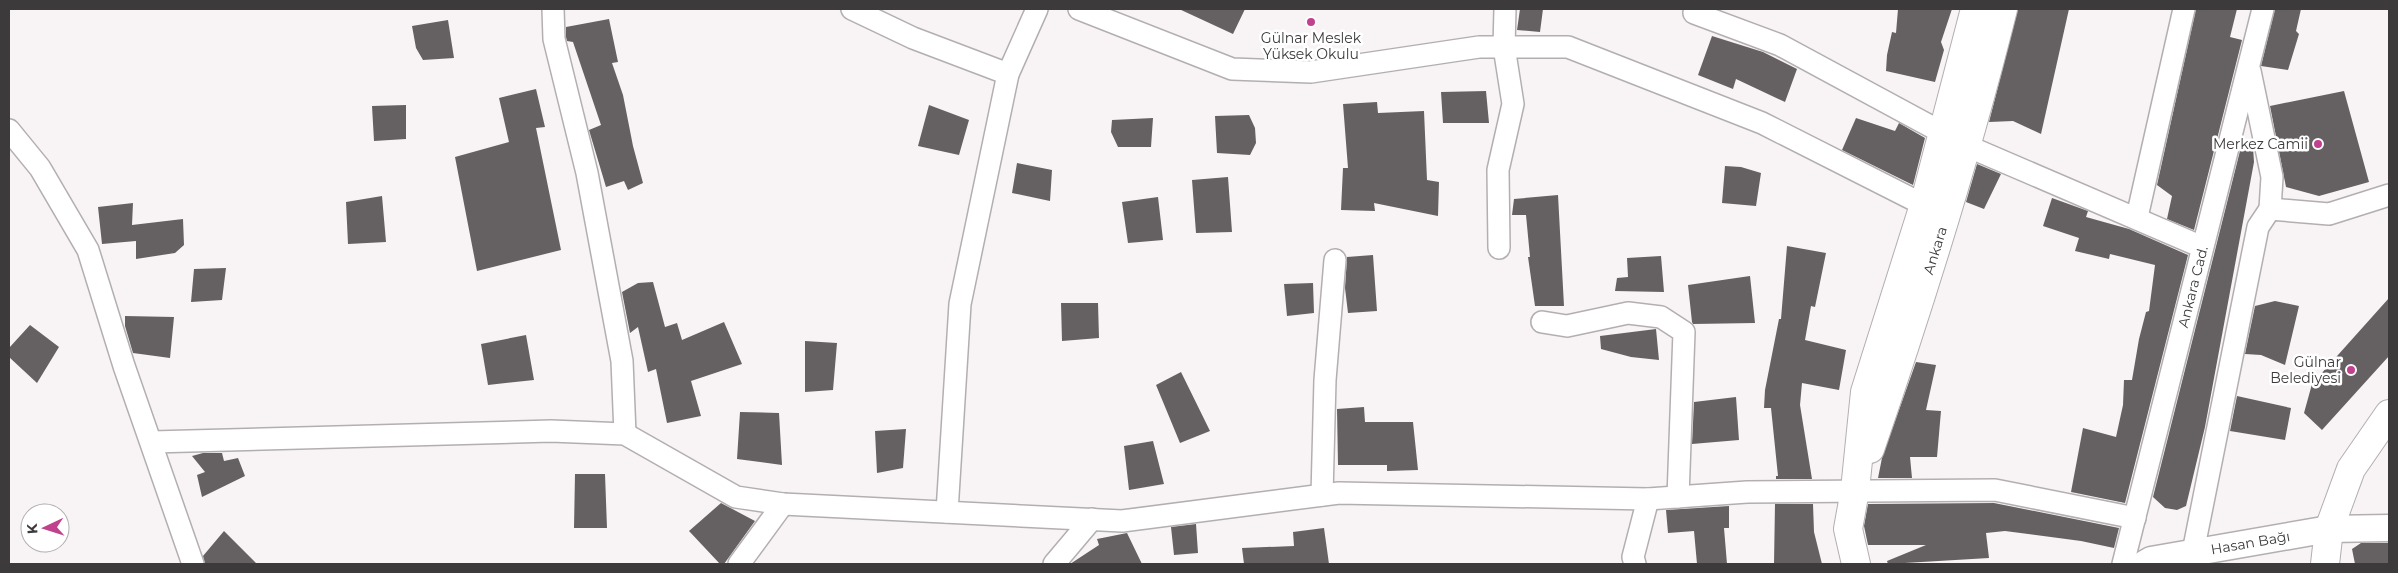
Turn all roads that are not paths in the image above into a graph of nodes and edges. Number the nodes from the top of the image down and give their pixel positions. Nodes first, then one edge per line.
1 (553, 9) edge
2 (852, 9) edge
3 (1037, 9) edge
4 (1079, 9) edge
5 (1505, 9) edge
6 (1695, 9) edge
7 (1975, 9) edge
8 (2003, 9) edge
9 (2184, 9) edge
10 (2263, 9) edge
11 (1504, 47) junction
12 (2248, 66) junction
13 (1008, 74) junction
14 (9, 130) edge
15 (1943, 132) junction
16 (1967, 146) junction
17 (2389, 195) edge
18 (2270, 209) junction
19 (1933, 214) junction
20 (2136, 217) junction
21 (2202, 247) junction
22 (1499, 248) dead end
23 (1335, 260) dead end
24 (1542, 322) dead end
25 (2389, 414) edge
26 (625, 434) junction
27 (152, 442) junction
28 (1855, 490) junction
29 (1322, 495) junction
30 (1678, 497) junction
31 (1648, 499) junction
32 (783, 504) junction
33 (947, 512) junction
34 (2135, 518) junction
35 (1092, 519) junction
36 (2389, 528) edge
37 (2328, 529) junction
38 (2193, 552) junction
39 (193, 564) edge
40 (738, 564) edge
41 (1054, 564) edge
42 (1635, 564) edge
43 (1856, 564) edge
44 (2124, 564) edge
45 (2144, 564) edge
46 (2325, 564) edge

1 - 26 street
2 - 13 street
3 - 13 street
4 - 11 street
5 - 11 street
6 - 15 street
7 - 15 main road, Ankara
8 - 16 main road, Ankara
9 - 20 street
10 - 12 street, Ankara Cad.
11 - 19 street
11 - 22 street
12 - 18 street
12 - 21 street, Ankara Cad.
13 - 33 street
14 - 27 street
15 - 16 street
15 - 19 main road, Ankara
16 - 19 main road, Ankara
16 - 20 street
17 - 18 street
18 - 38 street
19 - 28 main road, Ankara
20 - 21 street
21 - 34 street, Ankara Cad.
23 - 29 street
24 - 30 street
25 - 37 main road
26 - 27 street
26 - 32 street
27 - 39 street
28 - 30 street
28 - 34 street
28 - 43 main road, Ankara
29 - 31 street
29 - 35 street
30 - 31 street
31 - 42 street
32 - 33 street
32 - 40 street
33 - 35 street
34 - 44 street, Ankara Cad.
35 - 41 street
36 - 37 street, Hasan Bağı
37 - 38 street, Hasan Bağı
37 - 46 main road
38 - 45 street, Hasan Bağı

